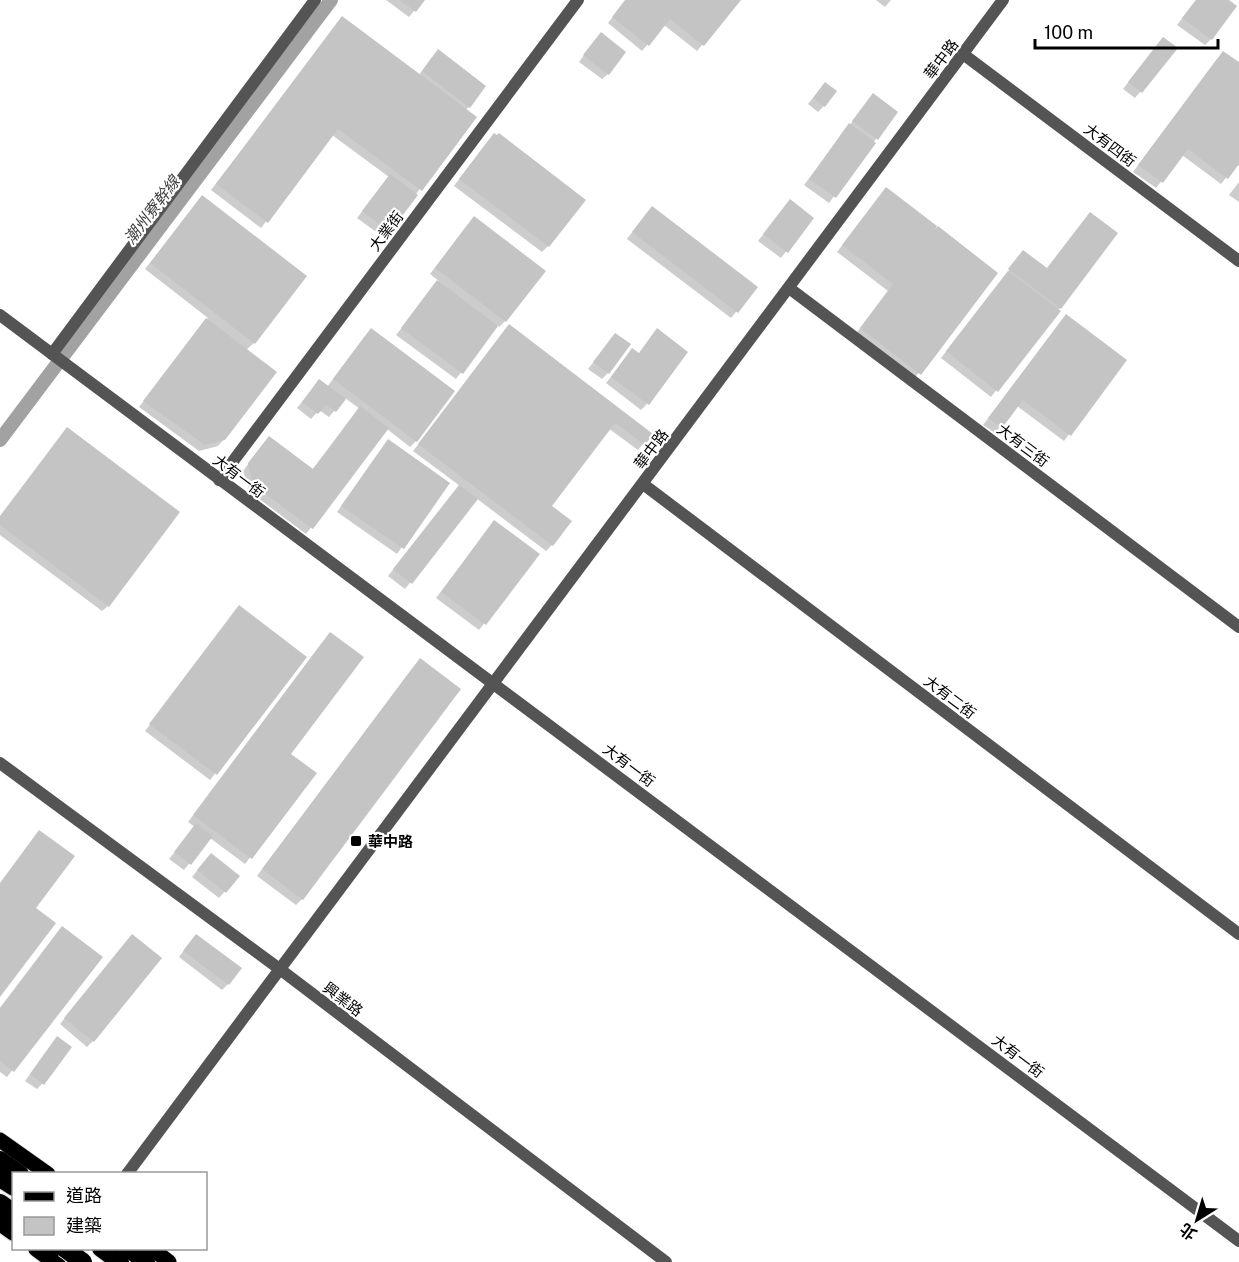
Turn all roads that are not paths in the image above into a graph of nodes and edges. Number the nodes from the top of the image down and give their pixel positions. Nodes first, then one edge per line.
1 (315, 0) edge
2 (578, 0) edge
3 (1003, 0) edge
4 (963, 54) junction
5 (1239, 261) edge
6 (789, 288) junction
7 (0, 315) edge
8 (52, 354) junction
9 (219, 480) junction
10 (643, 484) junction
11 (1239, 627) edge
12 (495, 683) junction
13 (0, 763) edge
14 (1239, 934) edge
15 (281, 970) junction
16 (0, 1140) edge
17 (0, 1160) edge
18 (18, 1172) edge
19 (47, 1172) edge
20 (128, 1172) edge
21 (1239, 1241) edge
22 (30, 1250) edge
23 (67, 1250) edge
24 (104, 1250) edge
25 (131, 1250) edge
26 (154, 1250) edge
27 (46, 1257) edge
28 (83, 1262) edge
29 (120, 1262) edge
30 (146, 1262) edge
31 (169, 1262) edge
32 (666, 1262) edge

1 - 8 street
2 - 9 street, 大業街
3 - 4 street, 華中路
4 - 5 street, 大有四街
4 - 6 street, 華中路
6 - 10 street, 華中路
6 - 11 street, 大有三街
7 - 8 street, 大有一街
8 - 9 street, 大有一街
9 - 12 street, 大有一街
10 - 12 street, 華中路
10 - 14 street, 大有二街
12 - 15 street, 華中路
12 - 21 street, 大有一街
13 - 15 street, 興業路
15 - 20 street, 華中路
15 - 32 street, 興業路
16 - 19 main road
17 - 18 highway
22 - 27 main road
23 - 28 highway, bridge
24 - 29 highway
25 - 30 highway
26 - 31 main road

